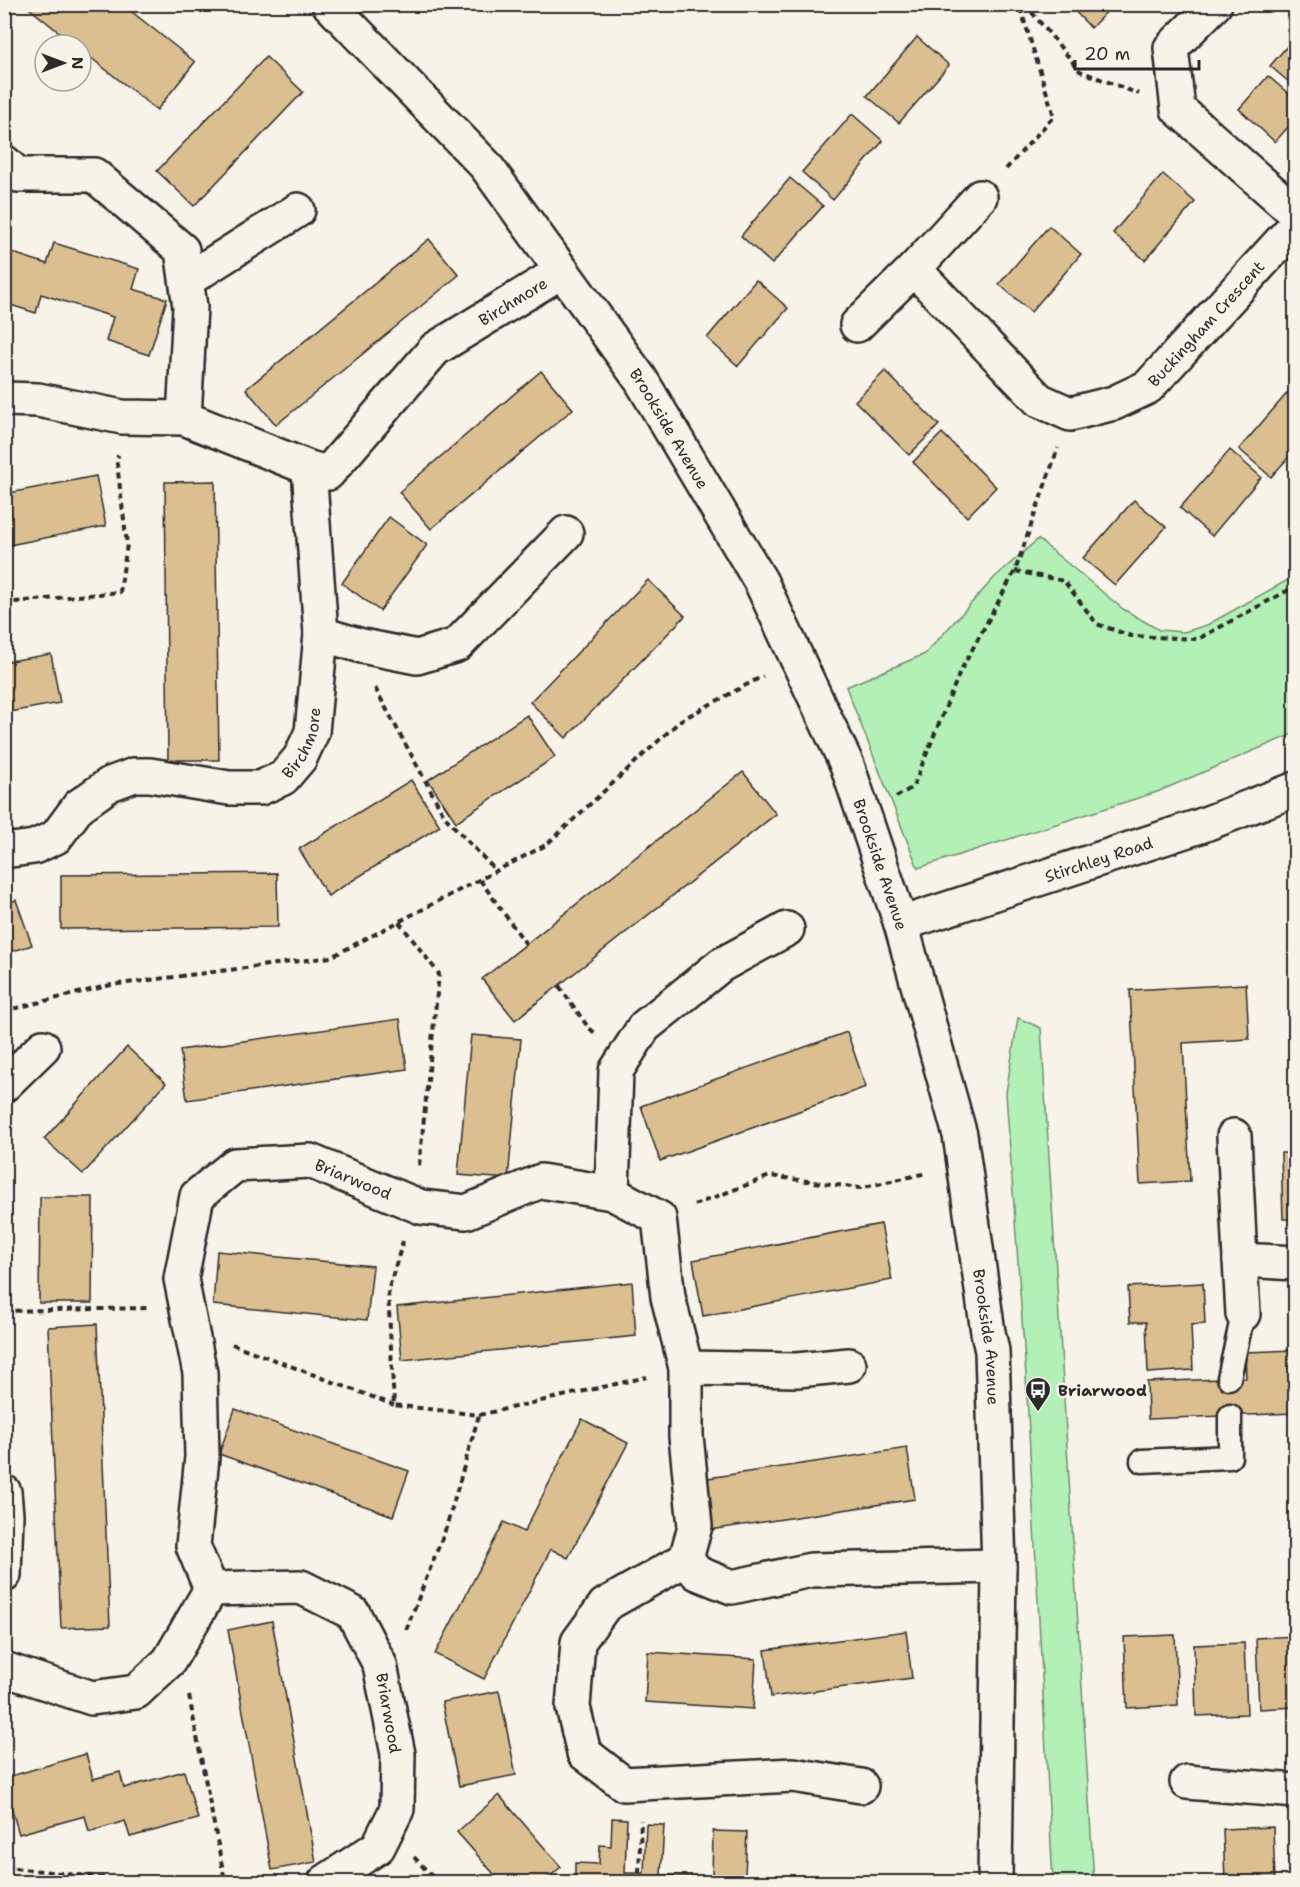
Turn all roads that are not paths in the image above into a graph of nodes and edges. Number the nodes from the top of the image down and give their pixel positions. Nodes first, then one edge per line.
1 (329, 4) edge
2 (1215, 4) edge
3 (4, 162) edge
4 (980, 197) road end
5 (298, 210) dead end
6 (1296, 213) edge
7 (1296, 225) edge
8 (914, 269) junction
9 (562, 272) junction
10 (187, 280) junction
11 (857, 325) dead end
12 (4, 399) edge
13 (184, 418) junction
14 (309, 468) junction
15 (566, 533) dead end
16 (321, 634) junction
17 (1296, 789) edge
18 (4, 851) edge
19 (902, 924) junction
20 (787, 929) dead end
21 (43, 1047) dead end
22 (4, 1085) edge
23 (1234, 1136) dead end
24 (612, 1193) junction
25 (1240, 1260) junction
26 (1296, 1263) edge
27 (1243, 1314) joint
28 (849, 1365) dead end
29 (686, 1368) junction
30 (1229, 1378) dead end
31 (1230, 1416) dead end
32 (1142, 1461) dead end
33 (4, 1492) edge
34 (686, 1559) junction
35 (999, 1566) junction
36 (4, 1575) edge
37 (210, 1589) junction
38 (4, 1669) edge
39 (1187, 1782) dead end
40 (861, 1786) dead end
41 (1296, 1791) edge
42 (325, 1882) edge
43 (995, 1882) edge

1 - 9 street, Brookside Avenue
2 - 6 street
3 - 10 street
4 - 8 street
5 - 10 street
7 - 8 street, Buckingham Crescent
8 - 11 street
9 - 14 street, Birchmore
9 - 19 street, Brookside Avenue
10 - 13 street
12 - 13 street, Birchmore
13 - 14 street, Birchmore
14 - 16 street, Birchmore
15 - 16 street
16 - 18 street, Birchmore
17 - 19 street, Stirchley Road
19 - 35 street, Brookside Avenue
20 - 24 street
21 - 22 street
23 - 25 street
24 - 29 street, Briarwood
24 - 37 street, Briarwood
25 - 26 street
25 - 27 street
27 - 30 lane
28 - 29 street
29 - 34 street
31 - 32 lane
33 - 36 street
34 - 35 street
34 - 40 street
35 - 43 street, Brookside Avenue
37 - 38 street
37 - 42 street, Briarwood
39 - 41 street

